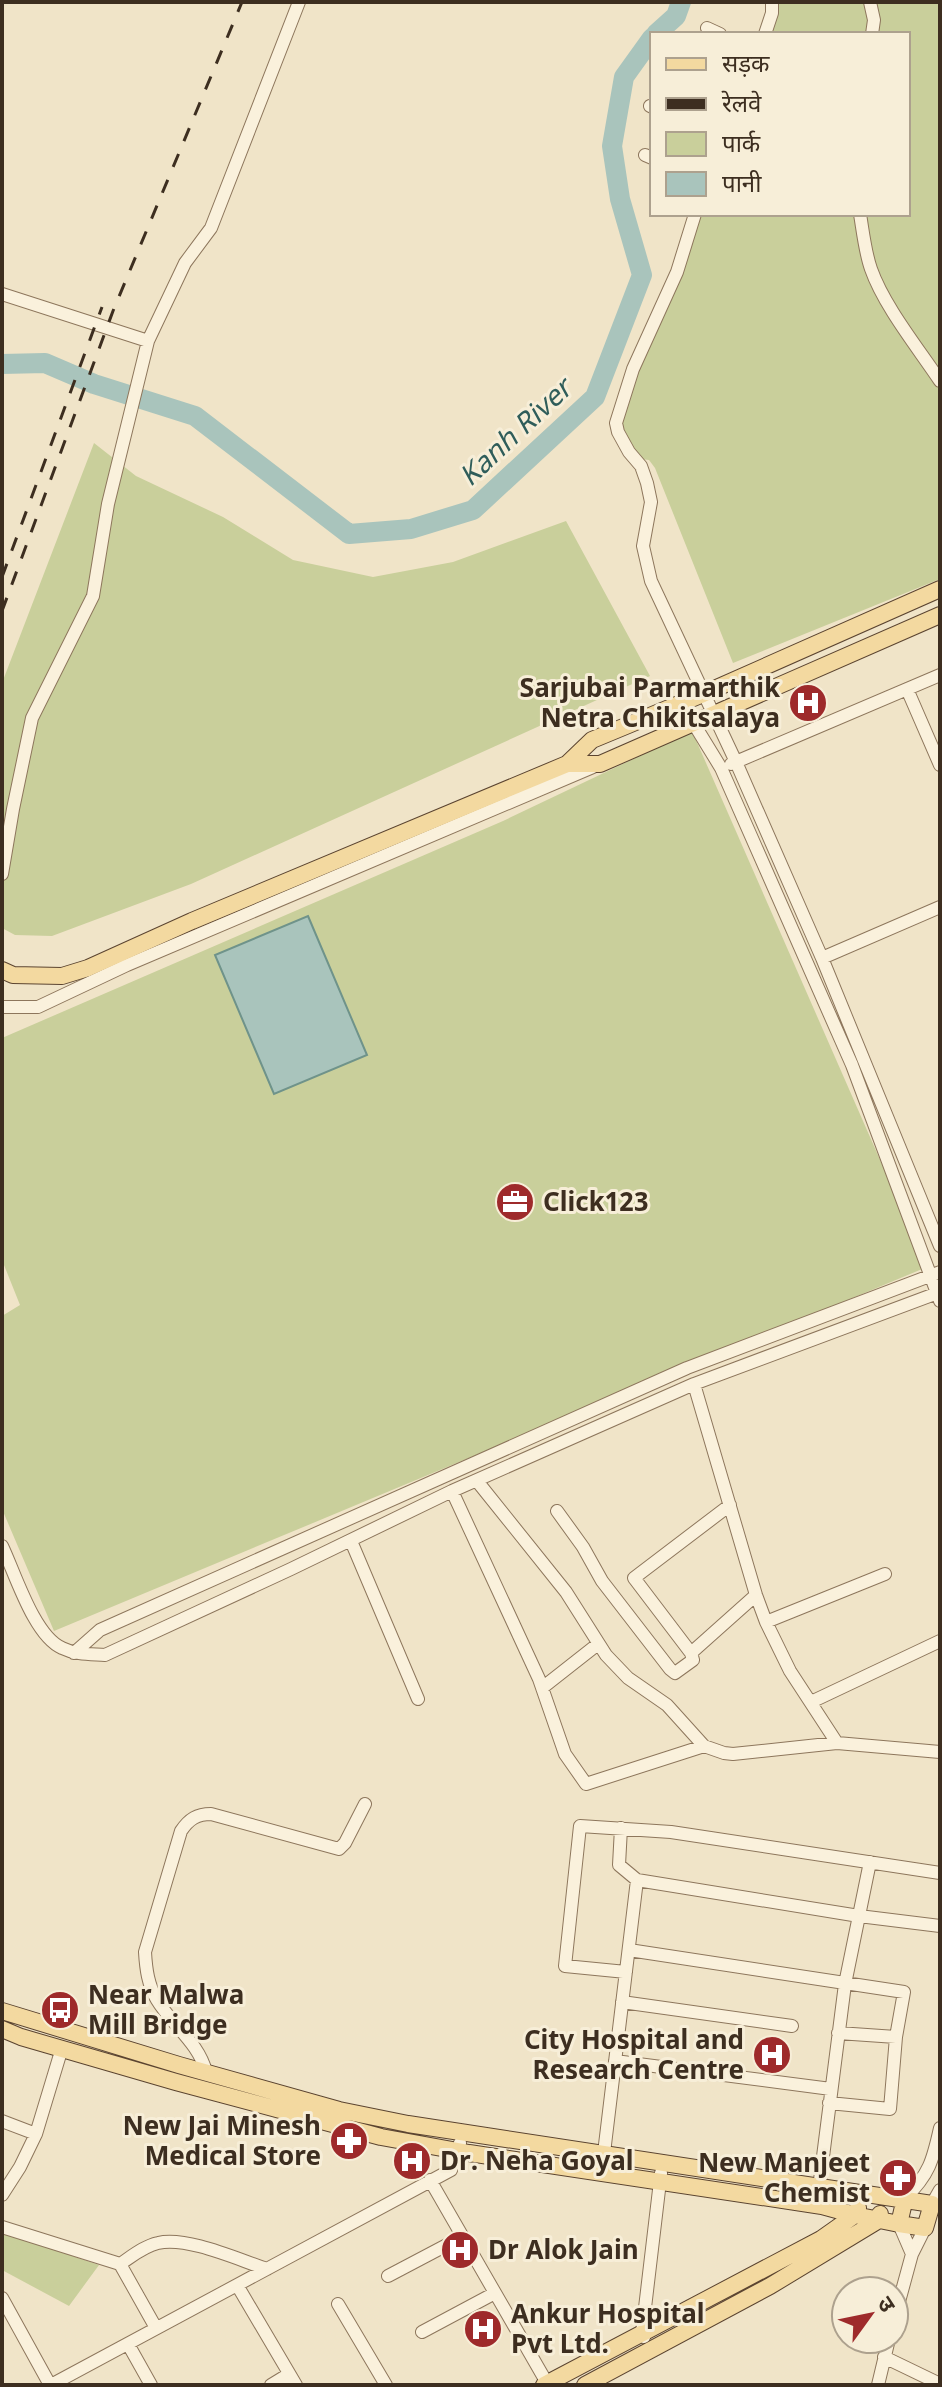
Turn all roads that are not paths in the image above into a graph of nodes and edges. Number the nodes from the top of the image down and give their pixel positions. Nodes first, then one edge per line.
1 (299, 2) edge
2 (772, 2) edge
3 (870, 2) edge
4 (707, 28) dead end
5 (716, 32) edge
6 (766, 32) edge
7 (872, 32) edge
8 (694, 216) edge
9 (860, 216) edge
10 (2, 294) edge
11 (148, 341) junction
12 (940, 381) edge
13 (940, 589) edge
14 (940, 615) edge
15 (940, 675) edge
16 (907, 689) junction
17 (703, 694) junction
18 (685, 702) junction
19 (714, 715) junction
20 (694, 724) junction
21 (736, 762) junction
22 (567, 764) junction
23 (600, 764) junction
24 (940, 765) edge
25 (721, 768) junction
26 (2, 874) edge
27 (940, 907) edge
28 (822, 958) junction
29 (2, 970) edge
30 (2, 1007) edge
31 (940, 1246) edge
32 (935, 1274) edge
33 (939, 1295) edge
34 (694, 1384) junction
35 (477, 1481) junction
36 (452, 1491) junction
37 (730, 1505) junction
38 (557, 1511) dead end
39 (351, 1541) junction
40 (2, 1546) edge
41 (885, 1574) dead end
42 (756, 1595) junction
43 (766, 1622) junction
44 (940, 1641) edge
45 (598, 1644) junction
46 (74, 1653) junction
47 (691, 1653) junction
48 (542, 1688) junction
49 (418, 1699) dead end
50 (811, 1702) junction
51 (837, 1743) junction
52 (704, 1746) junction
53 (940, 1752) edge
54 (365, 1804) dead end
55 (621, 1828) junction
56 (870, 1862) junction
57 (940, 1873) edge
58 (637, 1880) junction
59 (859, 1916) junction
60 (940, 1926) edge
61 (629, 1950) junction
62 (626, 1972) junction
63 (845, 1984) junction
64 (622, 2002) junction
65 (2, 2011) edge
66 (792, 2026) dead end
67 (2, 2029) edge
68 (838, 2033) junction
69 (896, 2037) junction
70 (62, 2048) junction
71 (615, 2061) junction
72 (215, 2081) junction
73 (831, 2089) junction
74 (829, 2103) junction
75 (2, 2121) edge
76 (940, 2128) edge
77 (461, 2132) junction
78 (36, 2134) junction
79 (459, 2151) junction
80 (604, 2153) junction
81 (662, 2162) junction
82 (430, 2180) junction
83 (660, 2181) junction
84 (819, 2188) junction
85 (863, 2194) junction
86 (2, 2195) edge
87 (884, 2197) junction
88 (905, 2198) junction
89 (937, 2200) edge
90 (855, 2215) junction
91 (879, 2220) junction
92 (899, 2224) junction
93 (2, 2227) edge
94 (933, 2229) edge
95 (462, 2237) junction
96 (912, 2254) junction
97 (120, 2264) junction
98 (267, 2269) junction
99 (906, 2275) edge
100 (388, 2276) dead end
101 (237, 2285) junction
102 (495, 2293) junction
103 (2, 2298) edge
104 (338, 2304) dead end
105 (156, 2328) junction
106 (422, 2332) dead end
107 (642, 2333) junction
108 (128, 2344) junction
109 (649, 2351) junction
110 (884, 2357) joint
111 (293, 2379) edge
112 (545, 2384) edge
113 (940, 2384) edge
114 (50, 2385) edge
115 (151, 2385) edge
116 (271, 2385) edge
117 (386, 2385) edge
118 (585, 2385) edge
119 (878, 2385) edge

1 - 11 street
2 - 6 street
3 - 7 street
4 - 5 street
8 - 17 street
9 - 12 street
10 - 11 street
11 - 26 street
13 - 17 main road
14 - 19 main road
15 - 16 street
16 - 21 street
16 - 24 street
17 - 18 main road
17 - 19 street
18 - 20 street
18 - 22 main road
19 - 20 main road
19 - 21 street
20 - 23 main road
20 - 25 street
21 - 25 street
21 - 28 street
22 - 23 main road
22 - 29 main road
23 - 30 street
25 - 32 street
27 - 28 street
28 - 31 street
32 - 33 street
32 - 46 street
33 - 34 street
34 - 35 street
34 - 37 street
35 - 36 street
35 - 45 street
36 - 39 street
36 - 48 street
37 - 42 street
37 - 47 street
38 - 47 street
39 - 46 street
39 - 49 street
40 - 46 street
41 - 43 street
42 - 43 street
42 - 47 street
43 - 50 street
44 - 50 street
45 - 48 street
45 - 52 street
48 - 52 street
50 - 51 street
51 - 52 street
51 - 53 street
54 - 72 street
55 - 56 street
55 - 58 street
55 - 62 street
56 - 57 street
56 - 59 street
58 - 59 street
58 - 61 street
59 - 60 street
59 - 63 street
61 - 62 street
61 - 63 street
62 - 64 street
63 - 68 street
63 - 69 street
64 - 66 street
64 - 71 street
65 - 72 main road
67 - 70 main road
68 - 69 street
68 - 73 street
69 - 74 street
70 - 72 main road
70 - 78 street
71 - 73 street
71 - 80 street
72 - 77 main road
72 - 79 main road
73 - 74 street
74 - 84 street
75 - 78 street
76 - 88 street
77 - 79 street
77 - 80 main road
78 - 86 street
79 - 82 street
79 - 83 main road
80 - 81 main road
81 - 83 street
81 - 84 main road
82 - 95 street
82 - 98 street
83 - 90 main road
83 - 107 street
84 - 85 main road
85 - 87 main road
85 - 90 main road
87 - 88 main road
87 - 91 main road
88 - 89 main road
88 - 92 main road
89 - 94 main road
90 - 91 main road
90 - 107 main road
91 - 92 main road
91 - 109 main road
92 - 94 main road
92 - 96 street
93 - 97 street
94 - 96 street
95 - 100 street
95 - 102 street
96 - 99 street
97 - 98 street
97 - 105 street
98 - 101 street
101 - 105 street
101 - 111 street
102 - 106 street
102 - 112 street
103 - 114 street
104 - 117 street
105 - 108 street
107 - 109 street
107 - 112 main road
108 - 114 street
108 - 115 street
109 - 118 main road
110 - 113 street
110 - 119 street
111 - 116 street

